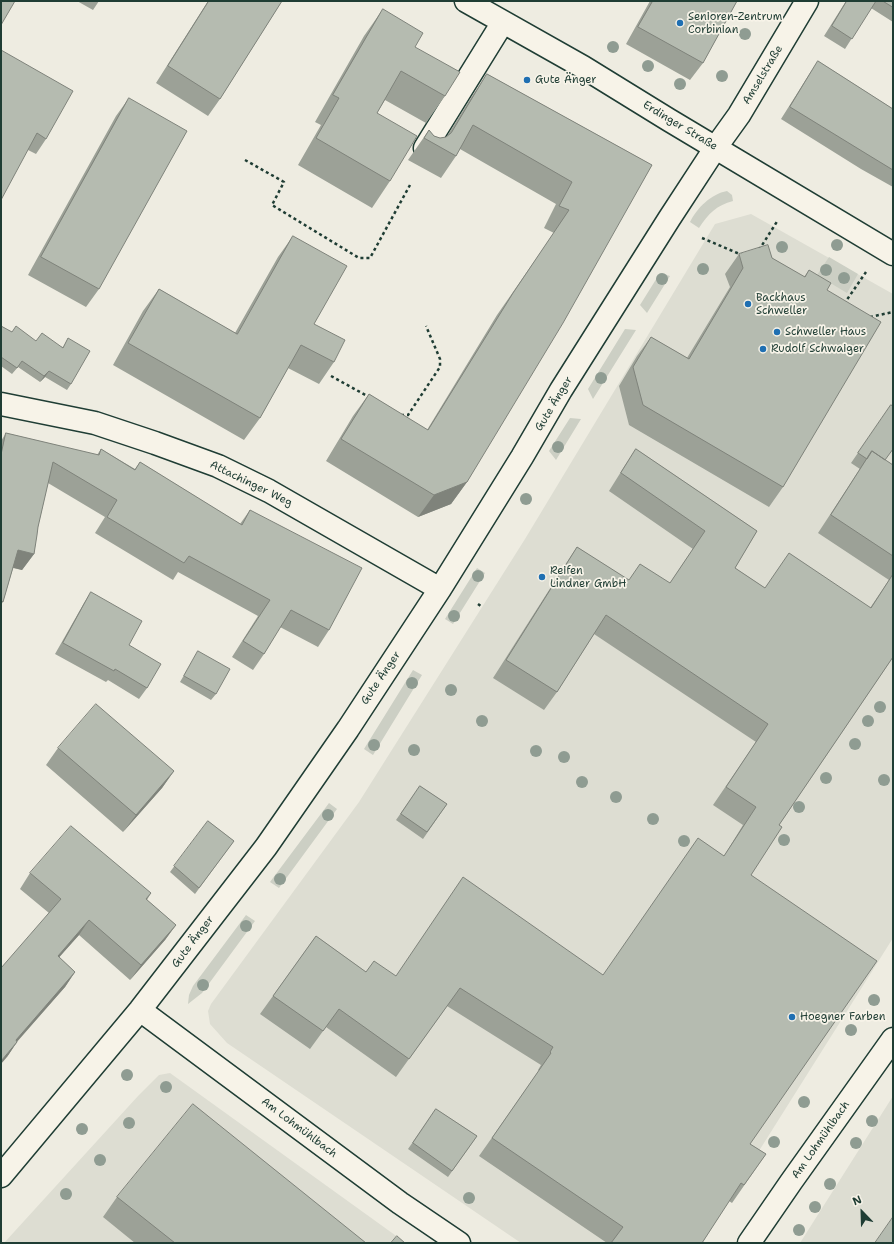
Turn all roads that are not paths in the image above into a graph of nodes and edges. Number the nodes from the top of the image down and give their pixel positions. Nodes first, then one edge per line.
1 (466, 1) edge
2 (807, 1) edge
3 (503, 22) junction
4 (716, 147) junction
5 (425, 148) edge
6 (893, 254) edge
7 (1, 404) edge
8 (440, 589) junction
9 (140, 1010) junction
10 (893, 1039) edge
11 (1, 1176) edge
12 (459, 1243) edge
13 (750, 1243) edge

1 - 3 street, Erdinger Straße
2 - 4 street, Amselstraße
3 - 4 street, Erdinger Straße
3 - 5 street
4 - 6 street, Erdinger Straße
4 - 8 street, Gute Änger
7 - 8 street, Attachinger Weg
8 - 9 street, Gute Änger
9 - 11 street, Gute Änger
9 - 12 street, Am Lohmühlbach
10 - 13 street, Am Lohmühlbach

